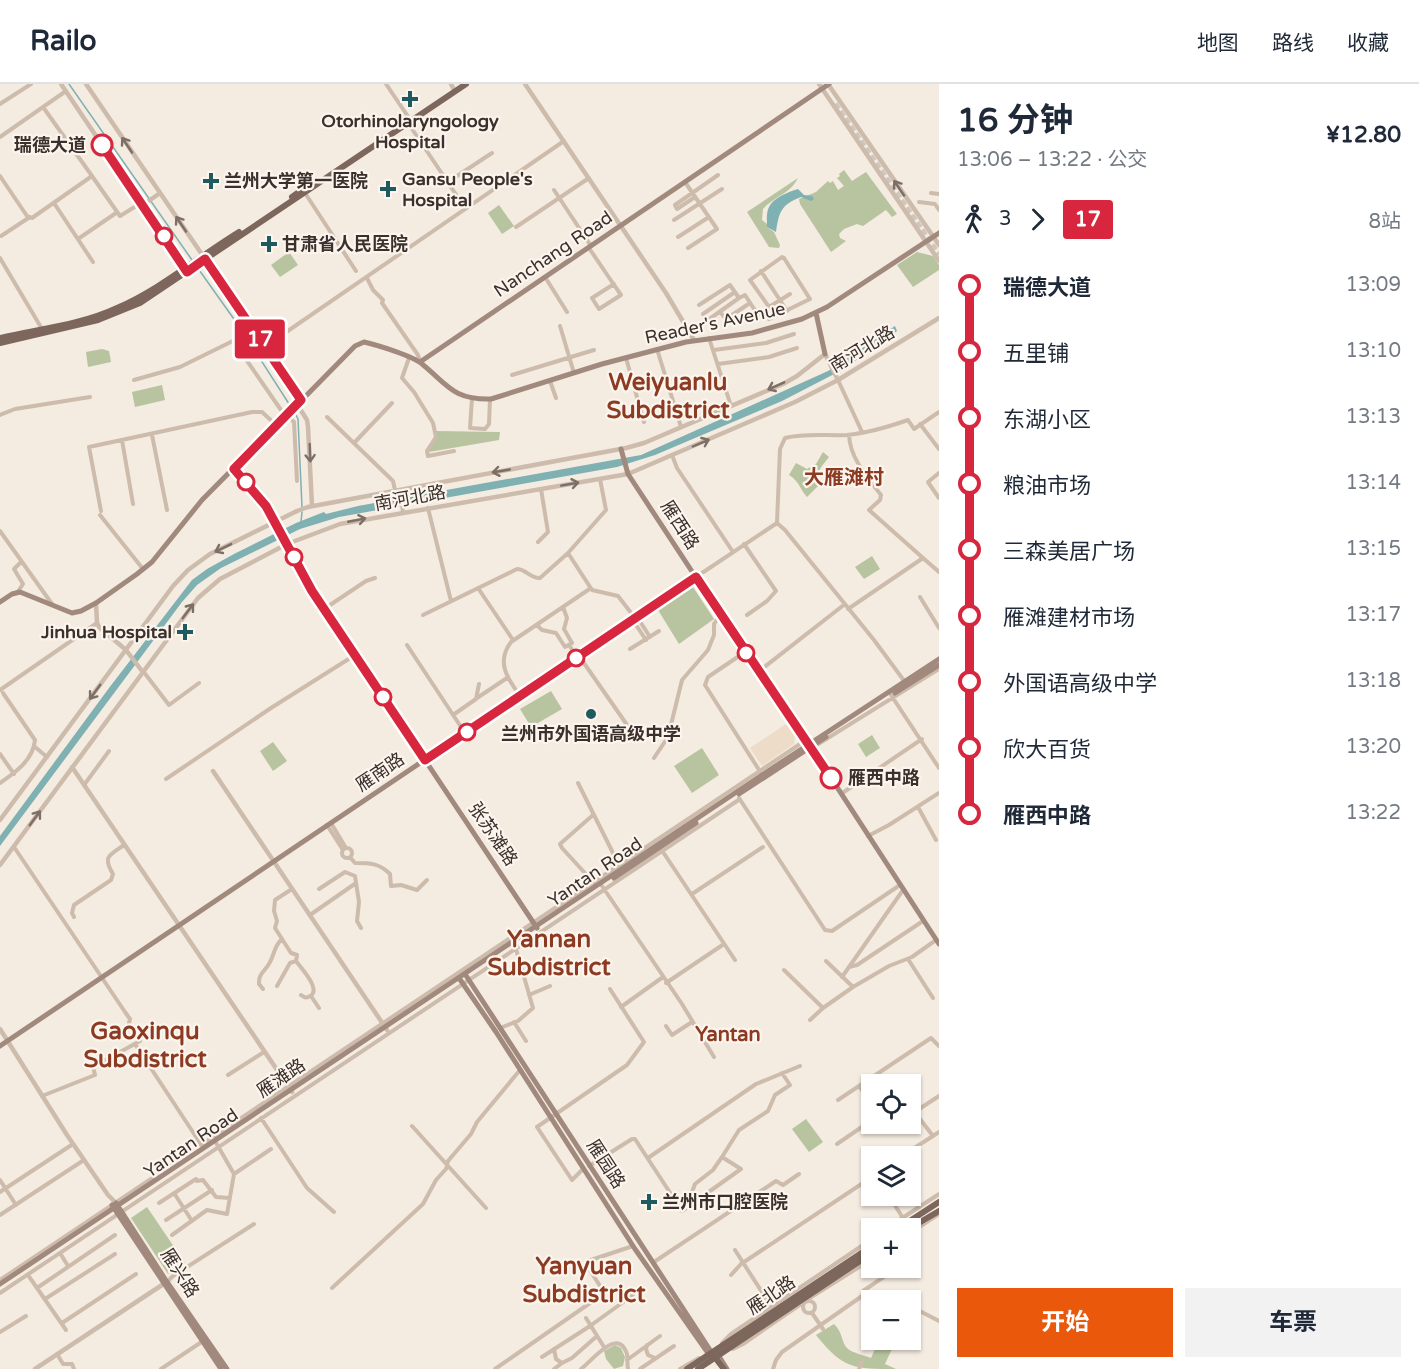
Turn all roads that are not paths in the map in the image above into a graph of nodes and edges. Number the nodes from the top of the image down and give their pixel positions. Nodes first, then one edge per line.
1 (31, 84) edge
2 (61, 84) edge
3 (86, 84) edge
4 (386, 84) edge
5 (466, 84) edge
6 (525, 84) edge
7 (454, 85) edge
8 (825, 85) edge
9 (66, 91) junction
10 (0, 104) edge
11 (43, 107) junction
12 (409, 120) junction
13 (0, 137) edge
14 (564, 141) junction
15 (492, 153) dead end
16 (718, 175) dead end
17 (0, 176) edge
18 (92, 176) junction
19 (589, 178) junction
20 (448, 182) junction
21 (685, 182) junction
22 (722, 189) dead end
23 (554, 190) dead end
24 (160, 193) junction
25 (305, 193) junction
26 (931, 193) dead end
27 (939, 194) edge
28 (694, 195) junction
29 (559, 198) junction
30 (461, 202) dead end
31 (919, 202) dead end
32 (54, 203) junction
33 (144, 203) junction
34 (700, 204) junction
35 (939, 210) edge
36 (116, 213) junction
37 (30, 217) junction
38 (708, 217) junction
39 (674, 220) dead end
40 (516, 226) dead end
41 (621, 226) junction
42 (939, 233) edge
43 (1, 236) edge
44 (933, 236) junction
45 (678, 237) dead end
46 (78, 239) junction
47 (926, 240) junction
48 (939, 245) edge
49 (590, 247) junction
50 (688, 249) dead end
51 (0, 258) edge
52 (201, 258) junction
53 (939, 261) edge
54 (93, 262) dead end
55 (187, 268) junction
56 (356, 272) dead end
57 (761, 272) junction
58 (545, 277) junction
59 (367, 278) junction
60 (614, 284) junction
61 (735, 292) junction
62 (790, 294) dead end
63 (739, 298) junction
64 (780, 300) junction
65 (750, 303) junction
66 (699, 305) dead end
67 (769, 307) junction
68 (787, 310) junction
69 (764, 311) junction
70 (567, 312) dead end
71 (720, 312) junction
72 (816, 313) junction
73 (703, 314) dead end
74 (939, 318) edge
75 (769, 319) junction
76 (708, 320) dead end
77 (560, 326) dead end
78 (772, 328) junction
79 (42, 329) junction
80 (252, 330) junction
81 (794, 334) dead end
82 (0, 338) edge
83 (709, 338) junction
84 (694, 340) junction
85 (234, 342) junction
86 (0, 343) edge
87 (266, 346) junction
88 (797, 348) dead end
89 (594, 350) dead end
90 (657, 350) junction
91 (714, 350) junction
92 (825, 354) junction
93 (569, 357) junction
94 (409, 358) junction
95 (626, 358) junction
96 (420, 362) junction
97 (718, 364) junction
98 (574, 373) junction
99 (512, 375) dead end
100 (837, 378) junction
101 (134, 380) dead end
102 (550, 381) junction
103 (90, 397) dead end
104 (472, 398) junction
105 (556, 398) dead end
106 (490, 399) junction
107 (392, 403) dead end
108 (298, 404) junction
109 (731, 406) junction
110 (939, 412) edge
111 (288, 414) junction
112 (0, 415) edge
113 (327, 417) dead end
114 (644, 422) dead end
115 (920, 424) junction
116 (276, 426) junction
117 (681, 428) junction
118 (862, 432) junction
119 (152, 435) junction
120 (849, 435) junction
121 (122, 440) junction
122 (354, 443) junction
123 (621, 449) junction
124 (939, 449) edge
125 (454, 451) dead end
126 (672, 455) junction
127 (234, 469) junction
128 (627, 471) junction
129 (939, 473) edge
130 (600, 479) junction
131 (297, 481) dead end
132 (397, 489) junction
133 (541, 489) junction
134 (939, 498) edge
135 (133, 504) dead end
136 (310, 506) junction
137 (428, 508) junction
138 (167, 510) dead end
139 (402, 510) junction
140 (275, 522) junction
141 (777, 523) junction
142 (0, 531) edge
143 (286, 542) junction
144 (538, 542) dead end
145 (744, 544) junction
146 (734, 552) junction
147 (568, 553) junction
148 (923, 558) junction
149 (21, 562) junction
150 (143, 569) junction
151 (939, 572) edge
152 (696, 577) junction
153 (375, 578) dead end
154 (478, 588) junction
155 (591, 588) junction
156 (17, 593) junction
157 (920, 597) dead end
158 (451, 601) junction
159 (0, 602) edge
160 (96, 603) junction
161 (845, 604) junction
162 (52, 605) junction
163 (563, 607) junction
164 (324, 609) junction
165 (848, 609) junction
166 (720, 614) junction
167 (423, 615) dead end
168 (747, 615) dead end
169 (635, 618) junction
170 (96, 623) junction
171 (537, 625) junction
172 (939, 628) edge
173 (659, 631) dead end
174 (648, 638) junction
175 (513, 640) junction
176 (407, 645) dead end
177 (569, 645) junction
178 (630, 649) dead end
179 (126, 650) junction
180 (746, 652) junction
181 (355, 655) junction
182 (578, 657) junction
183 (939, 659) edge
184 (939, 667) edge
185 (141, 669) junction
186 (758, 672) junction
187 (507, 678) junction
188 (905, 682) junction
189 (199, 683) dead end
190 (479, 684) dead end
191 (1, 692) edge
192 (891, 695) junction
193 (520, 696) junction
194 (476, 699) junction
195 (453, 715) junction
196 (632, 732) dead end
197 (465, 733) junction
198 (922, 739) junction
199 (809, 744) junction
200 (34, 747) junction
201 (109, 751) dead end
202 (0, 754) edge
203 (47, 757) junction
204 (654, 758) dead end
205 (425, 760) junction
206 (72, 767) junction
207 (939, 768) edge
208 (213, 771) dead end
209 (761, 773) junction
210 (14, 774) junction
211 (166, 780) dead end
212 (0, 783) edge
213 (578, 783) dead end
214 (84, 785) junction
215 (939, 793) edge
216 (840, 794) junction
217 (738, 796) junction
218 (918, 807) junction
219 (593, 814) junction
220 (0, 820) edge
221 (329, 824) junction
222 (867, 836) junction
223 (936, 840) dead end
224 (124, 844) junction
225 (763, 846) dead end
226 (14, 847) junction
227 (663, 852) junction
228 (654, 855) junction
229 (273, 862) junction
230 (0, 865) edge
231 (619, 865) junction
232 (427, 880) dead end
233 (356, 883) junction
234 (600, 885) junction
235 (901, 887) junction
236 (292, 889) junction
237 (319, 889) dead end
238 (692, 894) junction
239 (310, 915) junction
240 (74, 918) dead end
241 (923, 921) junction
242 (178, 926) junction
243 (537, 927) junction
244 (361, 928) dead end
245 (282, 939) junction
246 (938, 942) edge
247 (724, 944) junction
248 (516, 949) junction
249 (735, 960) dead end
250 (908, 960) junction
251 (296, 961) junction
252 (826, 961) dead end
253 (849, 967) junction
254 (784, 970) dead end
255 (466, 975) junction
256 (101, 977) junction
257 (663, 977) junction
258 (842, 977) junction
259 (460, 981) junction
260 (666, 983) junction
261 (277, 986) dead end
262 (550, 986) dead end
263 (853, 987) junction
264 (263, 988) dead end
265 (610, 989) dead end
266 (301, 995) dead end
267 (529, 995) junction
268 (311, 996) junction
269 (933, 998) dead end
270 (621, 1006) junction
271 (319, 1008) dead end
272 (822, 1008) junction
273 (810, 1020) dead end
274 (514, 1022) junction
275 (692, 1022) junction
276 (666, 1026) dead end
277 (385, 1027) junction
278 (500, 1028) junction
279 (0, 1029) edge
280 (8, 1041) junction
281 (526, 1041) dead end
282 (135, 1044) junction
283 (0, 1046) edge
284 (939, 1046) edge
285 (264, 1052) junction
286 (714, 1057) dead end
287 (800, 1066) dead end
288 (520, 1070) junction
289 (782, 1073) junction
290 (228, 1075) dead end
291 (859, 1086) junction
292 (290, 1089) junction
293 (861, 1089) edge
294 (42, 1096) junction
295 (939, 1096) edge
296 (838, 1100) dead end
297 (921, 1109) edge
298 (262, 1115) junction
299 (553, 1115) junction
300 (921, 1119) edge
301 (412, 1126) dead end
302 (861, 1128) edge
303 (939, 1132) edge
304 (933, 1136) junction
305 (74, 1144) junction
306 (216, 1144) junction
307 (837, 1144) dead end
308 (918, 1146) edge
309 (202, 1147) junction
310 (271, 1149) dead end
311 (722, 1157) junction
312 (648, 1158) junction
313 (84, 1160) junction
314 (447, 1165) junction
315 (586, 1168) junction
316 (234, 1174) junction
317 (799, 1174) dead end
318 (154, 1177) dead end
319 (0, 1180) edge
320 (861, 1184) edge
321 (5, 1188) junction
322 (212, 1190) junction
323 (0, 1192) edge
324 (174, 1193) junction
325 (939, 1194) edge
326 (230, 1198) junction
327 (939, 1202) edge
328 (159, 1203) dead end
329 (16, 1205) junction
330 (895, 1206) edge
331 (486, 1208) dead end
332 (118, 1209) junction
333 (184, 1209) junction
334 (686, 1209) junction
335 (334, 1212) dead end
336 (939, 1213) edge
337 (0, 1215) edge
338 (903, 1218) joint
339 (914, 1218) edge
340 (166, 1220) dead end
341 (192, 1221) junction
342 (921, 1222) edge
343 (254, 1224) dead end
344 (921, 1225) edge
345 (115, 1235) dead end
346 (172, 1235) dead end
347 (633, 1246) junction
348 (861, 1246) edge
349 (735, 1250) dead end
350 (60, 1253) junction
351 (115, 1254) dead end
352 (861, 1255) edge
353 (861, 1260) edge
354 (654, 1262) junction
355 (743, 1263) junction
356 (861, 1265) edge
357 (68, 1266) junction
358 (136, 1274) dead end
359 (28, 1275) junction
360 (731, 1275) dead end
361 (882, 1278) edge
362 (165, 1283) junction
363 (0, 1284) edge
364 (37, 1288) junction
365 (333, 1288) dead end
366 (865, 1290) edge
367 (0, 1293) edge
368 (633, 1295) dead end
369 (861, 1296) edge
370 (45, 1299) junction
371 (804, 1299) junction
372 (766, 1300) dead end
373 (812, 1312) junction
374 (921, 1312) edge
375 (26, 1316) dead end
376 (585, 1318) dead end
377 (939, 1321) edge
378 (62, 1323) junction
379 (590, 1326) junction
380 (822, 1327) junction
381 (66, 1330) dead end
382 (0, 1332) edge
383 (597, 1336) junction
384 (660, 1336) dead end
385 (204, 1341) junction
386 (648, 1344) junction
387 (674, 1346) dead end
388 (604, 1347) junction
389 (554, 1348) junction
390 (57, 1354) junction
391 (712, 1356) junction
392 (542, 1357) dead end
393 (656, 1358) junction
394 (627, 1360) junction
395 (862, 1361) dead end
396 (562, 1363) junction
397 (63, 1366) edge
398 (35, 1369) edge
399 (74, 1369) edge
400 (162, 1369) edge
401 (221, 1369) edge
402 (226, 1369) edge
403 (495, 1369) edge
404 (554, 1369) edge
405 (581, 1369) edge
406 (628, 1369) edge
407 (640, 1369) edge
408 (680, 1369) edge
409 (687, 1369) edge
410 (700, 1369) edge
411 (716, 1369) edge
412 (725, 1369) edge
413 (773, 1369) edge
414 (859, 1369) edge

1 - 10 street
2 - 9 street
24 -> 3 street
4 - 12 street
5 - 12 main road
6 - 14 street
7 - 12 main road
8 - 21 main road, Nanchang Road
44 -> 8 street
8 - 47 street
9 - 11 street
9 - 33 street
11 - 13 street
11 - 18 street
12 - 20 street
12 - 25 main road
12 - 52 main road
14 - 19 street
14 - 59 street
15 - 20 street
16 - 28 street
17 - 37 street
18 - 32 street
18 - 36 street
19 - 29 street
19 - 41 street
20 - 30 street
21 - 28 street
21 - 41 main road, Nanchang Road
22 - 34 street
23 - 29 street
24 - 33 street
52 -> 24 street
25 - 52 main road
25 - 56 street
26 - 27 street
28 - 34 street
29 - 40 street
29 - 49 street
31 - 35 street
32 - 37 street
32 - 46 street
33 - 36 street
33 - 55 street
34 - 38 street
34 - 39 street
36 - 46 street
37 - 43 street
38 - 45 street
38 - 50 street
41 - 49 main road, Nanchang Road
41 - 84 street
42 - 44 main road, Reader's Avenue
44 - 47 main road, Reader's Avenue
44 - 48 street
46 - 54 street
47 - 53 street
47 - 72 main road, Reader's Avenue
49 - 58 main road, Nanchang Road
49 - 60 street
51 - 79 street
52 - 55 main road
52 - 80 street
55 - 79 main road
55 - 86 main road
57 - 64 street
57 - 67 street
57 - 68 street
58 - 70 street
58 - 96 main road, Nanchang Road
59 - 87 street
59 - 96 street
60 - 60 street
61 - 63 street
61 - 66 street
61 - 73 street
62 - 64 street
63 - 65 street
63 - 71 street
64 - 67 street
64 - 68 street
65 - 69 street
65 - 71 street
67 - 69 street
68 - 75 street
69 - 75 street
71 - 76 street
72 - 78 main road, Reader's Avenue
72 - 92 main road
74 - 100 street, 南河北路
75 - 78 street
77 - 93 street
78 - 83 main road, Reader's Avenue
79 - 82 main road
80 - 85 street, bridge
80 - 87 street
81 - 91 street
83 - 84 main road, Reader's Avenue
83 - 91 street
84 - 90 main road, Reader's Avenue
85 - 101 street
85 - 111 street
87 - 108 street
88 - 97 street
89 - 93 street
90 - 95 main road, Reader's Avenue
90 - 117 street
91 - 97 street
92 - 100 street
92 -> 109 street
93 - 98 street
93 - 99 street
94 - 96 main road
94 - 108 main road
94 - 125 street
95 - 98 main road, Reader's Avenue
95 - 114 street
96 - 104 main road, Reader's Avenue
97 - 109 street
98 - 102 main road, Reader's Avenue
100 - 118 street
126 -> 100 street, 南河北路
102 - 105 street
102 - 106 main road, Reader's Avenue
103 - 112 street
104 - 106 main road, Reader's Avenue
104 - 106 street
107 - 122 street
108 - 111 main road, bridge
108 -> 136 street
109 - 117 street
110 - 115 street
111 - 116 main road
111 - 131 street
113 - 122 street
115 - 118 street
115 - 124 street
116 - 119 street
116 - 127 main road
117 - 123 street
118 - 120 street
119 - 121 street
119 - 138 street
120 - 141 street
120 - 148 street
121 - 135 street
121 - 150 street
122 - 132 street
123 - 128 main road
123 -> 132 street
126 - 128 street, 南河北路
126 - 146 street
127 - 140 street
127 - 150 main road
128 - 130 street, 南河北路
128 - 152 main road, 雁西路
129 - 134 street
133 -> 130 street, 南河北路
130 - 147 street
132 - 136 street
132 - 139 street
133 - 137 street, 南河北路
133 - 144 street
136 - 140 street, bridge
137 - 139 street, 南河北路
137 - 158 street
143 -> 139 street, 南河北路
140 - 143 street
140 -> 179 street
141 - 145 street, 雁南路
141 - 161 street
142 - 149 street
143 - 164 street
185 -> 143 street, 南河北路
145 - 146 street, 雁南路
145 - 168 street
146 - 152 street, 雁南路
147 - 154 street
147 - 155 street
148 - 151 street
148 - 165 street
149 - 156 street
149 - 162 street
150 - 160 main road
152 - 166 main road, 雁西路
152 - 169 main road, 雁南路
153 - 164 street
154 - 158 street
154 - 175 street
155 - 163 street
155 - 169 street
156 - 159 main road
156 - 162 main road
157 - 172 street
158 - 167 street
160 - 162 main road
160 - 170 street
161 - 165 street
161 - 186 street
163 - 171 street
163 - 177 street
164 - 181 street
165 - 188 street
166 - 180 main road, 雁西路
166 - 204 street
169 - 174 street
169 - 182 main road, 雁南路
170 - 179 street
170 - 191 street
171 - 175 street
171 - 177 street
173 - 174 street
174 - 178 street
175 - 187 street
176 - 195 street
177 - 182 street
179 - 185 street
179 -> 203 street
180 - 186 main road, 雁西路
180 - 209 street
181 - 205 street
181 - 211 street
182 - 193 main road, 雁南路
182 - 196 street
183 - 188 main road, Yantan Road
184 - 192 main road, Yantan Road
185 - 189 street
185 - 206 street, 南河北路
186 - 199 main road, 雁西路
187 - 193 street
187 - 194 street
188 - 192 main road, Yantan Road
190 - 194 street
191 - 200 street
192 - 198 street
192 - 199 main road, Yantan Road
193 - 197 main road, 雁南路
194 - 195 street
195 - 197 street
197 - 205 main road, 雁南路
198 - 207 street
198 - 216 street
199 - 209 main road, Yantan Road
199 - 216 main road, 雁西路
199 - 217 main road, Yantan Road
200 - 203 street
200 - 210 street
201 - 214 street
202 - 210 street
203 - 220 street
205 - 221 main road, 雁南路
205 - 243 main road, 张苏滩路
206 - 214 street
226 -> 206 street, 南河北路
208 - 229 street
209 - 217 main road, Yantan Road
209 - 231 street, Yantan Road
210 - 212 street
213 - 219 street
214 - 224 street
215 - 218 street
216 - 222 main road, 雁西路
217 - 227 street, Yantan Road
217 - 228 main road, Yantan Road
217 - 234 main road, Yantan Road
217 - 235 street
218 - 222 street
218 - 223 street
219 - 231 street
219 - 234 street
221 - 229 main road, 雁南路
221 - 232 street
222 - 235 main road, 雁西路
224 - 240 street
224 - 242 street
225 - 238 street
226 - 230 street, 南河北路
226 - 256 street
227 - 228 street, Yantan Road
227 - 238 street
228 - 234 main road, Yantan Road
229 - 236 street
229 - 242 main road, 雁南路
231 - 234 street, Yantan Road
233 - 237 street
233 - 239 street
233 - 244 street
234 - 243 main road, Yantan Road
234 - 257 street
235 - 241 main road, 雁西路
235 - 253 street
236 - 239 street
236 - 245 street
238 - 247 street
239 - 277 street
241 - 246 main road, 雁西路
241 - 253 street
242 - 256 main road, 雁南路
242 - 285 street
243 - 248 street, Yantan Road
243 - 255 main road, Yantan Road
245 - 251 street
245 - 264 street
246 - 250 street
247 - 249 street
247 - 260 street
248 - 255 street, Yantan Road
248 - 267 street
250 - 263 street
250 - 269 street
251 - 261 street
251 - 268 street
252 - 258 street
253 - 258 street
254 - 272 street
255 - 259 main road, Yantan Road
255 - 277 street, Yantan Road
255 - 278 main road, 雁园路
256 - 280 main road, 雁南路
256 - 282 street
257 - 260 street
257 - 270 street
258 - 263 street
259 - 277 main road, 雁滩路
259 - 288 main road, 雁园路
259 - 298 street, Yantan Road
260 - 275 street
262 - 267 street
263 - 272 street
265 - 270 street
266 - 268 street
267 - 274 street
268 - 271 street
270 - 299 street
272 - 273 street
274 - 278 street
274 - 281 street
275 - 276 street
275 - 286 street
277 - 292 main road, 雁滩路
278 - 299 main road, 雁园路
279 - 280 street, 雁兴路
280 - 283 main road, 雁南路
280 - 294 street, 雁兴路
282 - 294 street
282 - 309 street
284 - 291 street
285 - 290 street
285 - 292 street
287 - 289 street
288 - 299 main road, 雁园路
288 - 314 street
289 - 311 street
289 - 312 street
291 - 293 street
291 - 296 street
292 - 298 main road, Yantan Road
292 - 306 main road, 雁滩路
292 - 309 street, Yantan Road
294 - 305 street, 雁兴路
295 - 297 street
298 - 306 main road, Yantan Road
298 - 335 street
299 - 315 main road, 雁园路
299 - 315 street
300 - 304 street
301 - 314 street
302 - 307 street
303 - 304 street
304 - 308 street
305 - 313 street, 雁兴路
305 - 321 street
306 - 309 main road, 雁滩路
306 - 316 street
306 - 332 main road, Yantan Road
309 - 332 main road, 雁滩路
310 - 316 street
311 - 334 street
311 - 334 street
312 - 315 street
312 - 334 street
313 - 329 street
313 - 332 street, 雁兴路
314 - 331 street
314 - 365 street
315 - 347 main road, 雁园路
315 - 354 main road, 雁园路
316 - 326 street
317 - 354 street
318 - 332 street, Yantan Road
319 - 321 street
320 - 355 street
321 - 323 street
321 - 329 street
322 - 324 street
322 - 326 street
322 - 333 street
324 - 328 street
324 - 333 street
325 - 338 street
326 - 341 street
327 - 339 main road
329 - 337 street
330 - 338 street
332 - 350 street, Yantan Road
332 - 362 main road, 雁兴路
332 - 363 main road, 雁滩路
333 - 340 street
333 - 341 street
336 - 342 main road
336 - 344 street
341 - 346 street
343 - 362 street
345 - 357 street
347 - 391 main road, 雁园路
347 - 403 street
348 - 391 street
349 - 355 street
350 - 357 street
350 - 359 street, Yantan Road
351 - 370 street
352 - 371 main road, 雁北路
353 - 371 main road, 雁北路
354 - 391 main road, 雁园路
355 - 360 street
355 - 372 street
356 - 371 street
357 - 364 street
358 - 378 street
359 - 364 street
359 - 367 street, Yantan Road
361 - 366 street
362 - 385 main road, 雁兴路
362 - 390 street
364 - 370 street
368 - 379 street
369 - 380 street
370 - 378 street
371 - 373 street
371 - 373 street
371 - 391 main road, 雁北路
371 - 391 street
373 - 380 street
374 - 377 street
375 - 382 street
376 - 379 street
378 - 381 street
379 - 383 street
379 - 389 street
380 - 413 street
383 - 388 street
383 - 396 street
384 - 386 street
385 - 400 street
385 - 401 main road, 雁兴路
385 - 402 main road, 雁兴路
386 - 393 street
386 - 394 street
387 - 393 street
388 - 394 street
388 - 405 street
389 - 392 street
389 - 396 street
390 - 397 street
390 - 398 street
391 - 408 street
391 - 409 main road, 雁北路
391 - 410 main road, 雁北路
391 - 411 main road, 雁园路
391 - 412 main road, 雁园路
393 - 407 street
394 - 406 street
395 - 414 street
396 - 404 street
397 - 399 street

